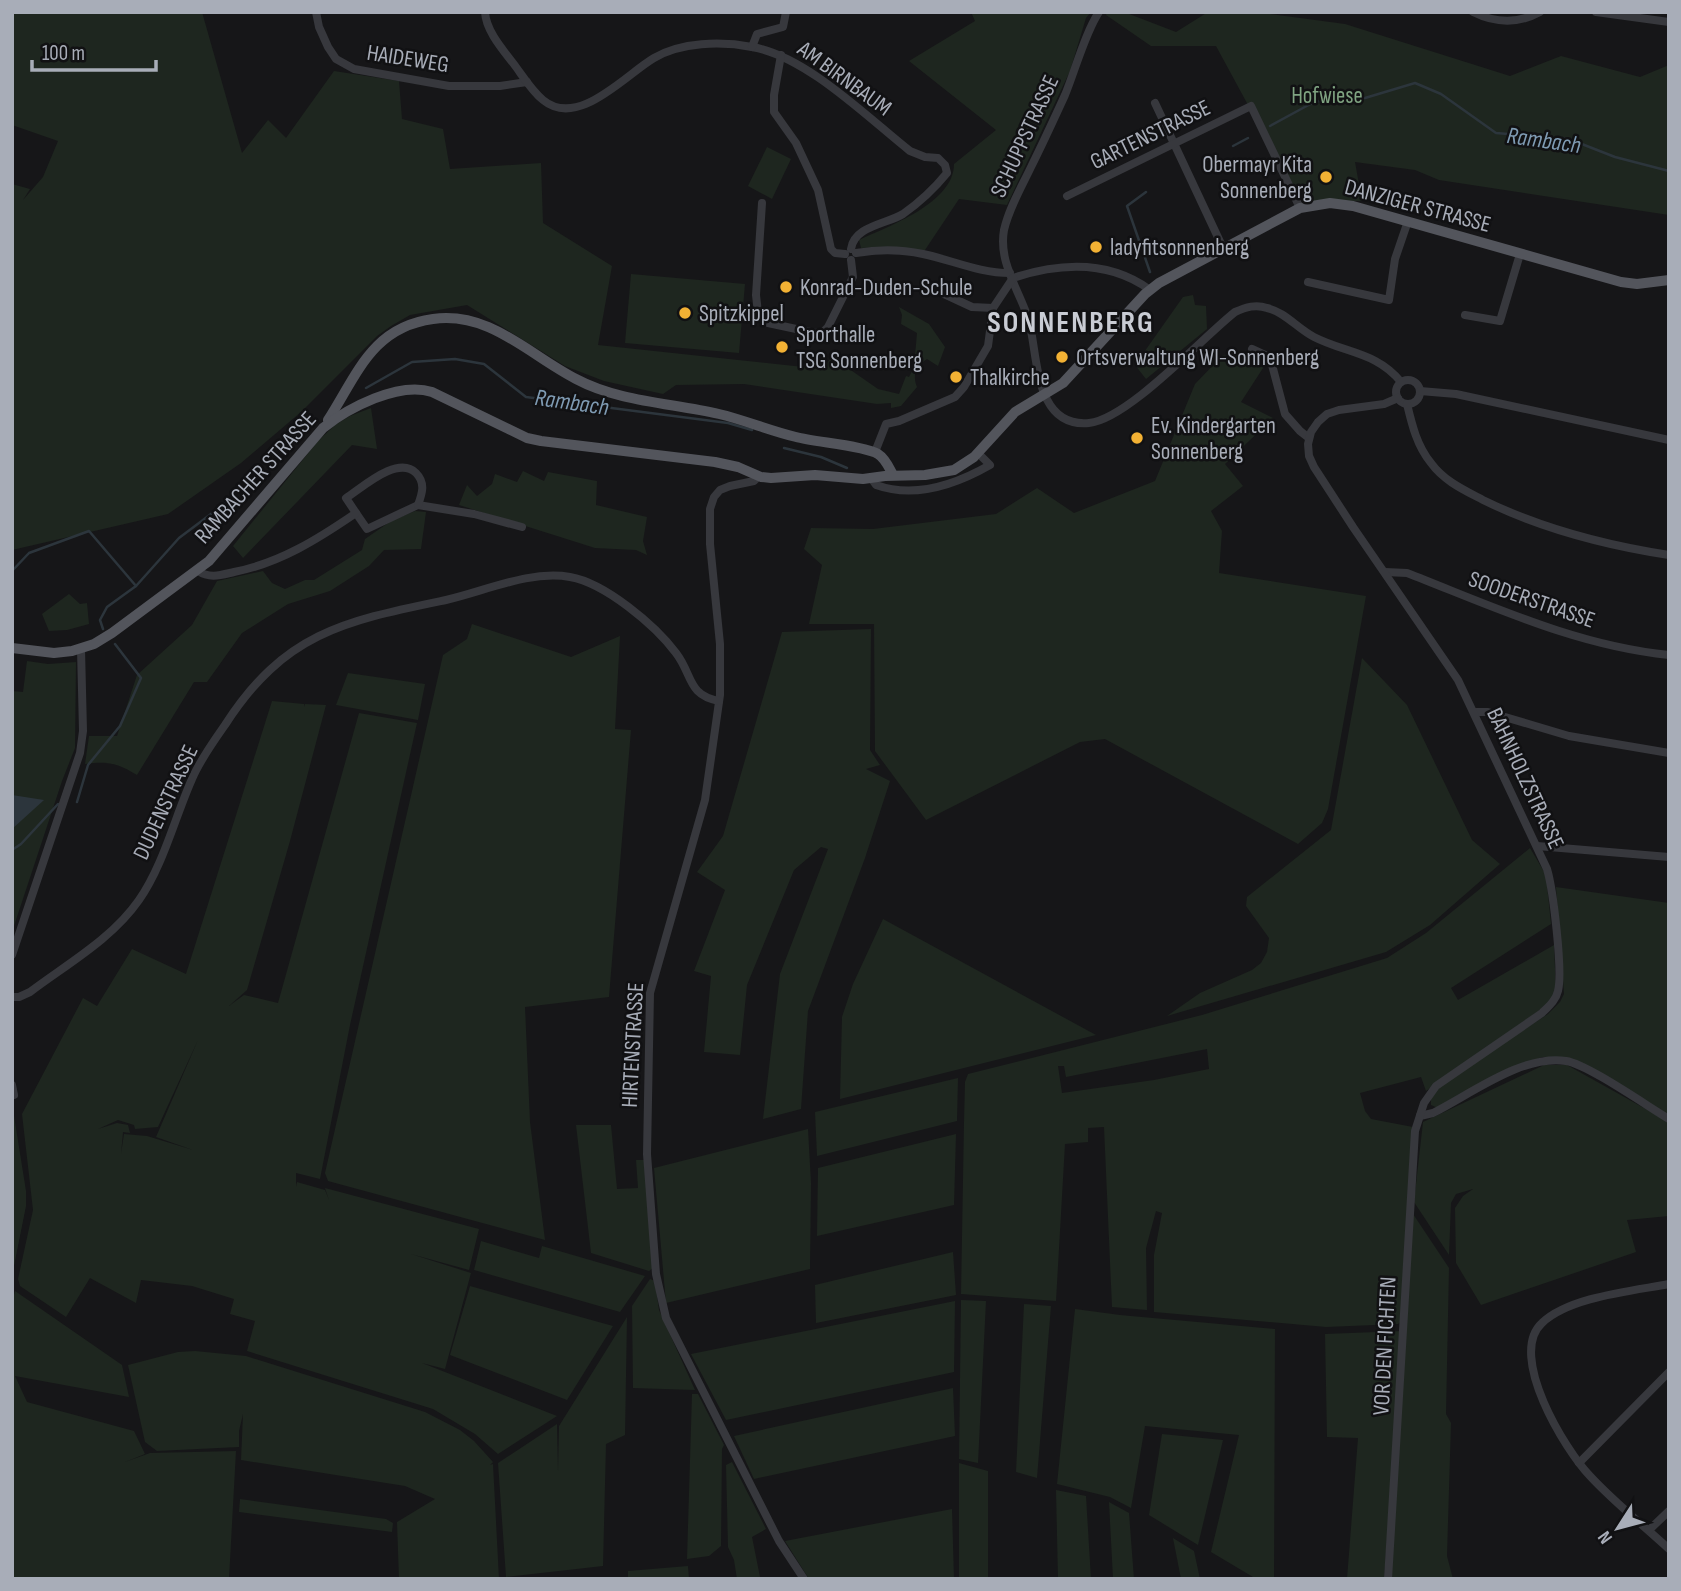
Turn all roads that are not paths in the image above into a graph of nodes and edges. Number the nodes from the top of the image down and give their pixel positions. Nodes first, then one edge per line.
1 (316, 12) edge
2 (485, 12) edge
3 (786, 12) edge
4 (1099, 12) edge
5 (1473, 12) edge
6 (1541, 12) edge
7 (1596, 12) edge
8 (1619, 14) edge
9 (1669, 22) edge
10 (752, 47) junction
11 (781, 55) junction
12 (527, 82) junction
13 (1155, 103) dead end
14 (1174, 143) junction
15 (1067, 196) dead end
16 (762, 203) dead end
17 (1300, 208) junction
18 (1408, 221) junction
19 (1223, 247) junction
20 (851, 254) junction
21 (1520, 254) junction
22 (1011, 275) junction
23 (1669, 280) edge
24 (1308, 282) dead end
25 (1150, 290) junction
26 (944, 294) dead end
27 (993, 308) junction
28 (1465, 315) dead end
29 (1252, 349) dead end
30 (1401, 382) junction
31 (348, 388) junction
32 (1420, 391) junction
33 (1044, 395) junction
34 (1398, 398) junction
35 (362, 403) junction
36 (1407, 404) junction
37 (323, 428) junction
38 (1309, 438) junction
39 (1669, 440) edge
40 (875, 452) junction
41 (978, 453) junction
42 (893, 475) junction
43 (759, 476) junction
44 (871, 478) junction
45 (418, 505) junction
46 (356, 513) junction
47 (522, 527) dead end
48 (1669, 555) edge
49 (198, 571) junction
50 (1385, 572) junction
51 (12, 648) edge
52 (81, 649) junction
53 (1669, 655) edge
54 (719, 701) junction
55 (1474, 712) junction
56 (1669, 753) edge
57 (1537, 846) junction
58 (1669, 857) edge
59 (12, 956) edge
60 (12, 997) edge
61 (12, 1085) edge
62 (14, 1095) edge
63 (1420, 1116) junction
64 (1669, 1119) edge
65 (1669, 1284) edge
66 (1669, 1373) edge
67 (1579, 1463) junction
68 (1669, 1511) edge
69 (1648, 1531) junction
70 (1669, 1549) edge
71 (804, 1579) edge
72 (1388, 1579) edge

1 - 12 street, HAIDEWEG
2 - 12 street, AM BIRNBAUM
3 - 10 street
4 - 22 street, SCHUPPSTRASSE
5 - 6 street
7 - 8 street
8 - 9 street
10 - 11 street, AM BIRNBAUM
10 - 12 street, AM BIRNBAUM
11 - 20 street
11 - 20 street, AM BIRNBAUM
13 - 14 street
14 - 15 street, GARTENSTRASSE
14 - 17 street, GARTENSTRASSE
14 - 19 street
16 - 20 street
17 - 18 main road, DANZIGER STRASSE
17 - 19 main road, DANZIGER STRASSE
18 - 21 main road, DANZIGER STRASSE
18 - 24 street
19 - 25 main road, DANZIGER STRASSE
20 - 22 street
21 - 23 main road, DANZIGER STRASSE
21 - 28 street
22 - 25 street
22 - 27 street
22 - 33 street, SCHUPPSTRASSE
25 - 33 main road, DANZIGER STRASSE
26 - 27 street
27 - 40 street
29 - 38 street, BAHNHOLZSTRASSE
30 - 32 street
30 - 33 street
30 - 34 street
31 - 35 main road
31 - 37 main road
31 - 40 main road
32 - 36 street
32 - 39 street
33 - 41 main road, DANZIGER STRASSE
34 - 36 street
34 - 38 street
35 - 37 main road, RAMBACHER STRASSE
35 - 43 main road, RAMBACHER STRASSE
36 - 48 street
37 - 49 main road, RAMBACHER STRASSE
38 - 50 street, BAHNHOLZSTRASSE
40 - 42 main road
41 - 42 main road, RAMBACHER STRASSE
41 - 44 street
42 - 44 main road, RAMBACHER STRASSE
43 - 44 main road, RAMBACHER STRASSE
43 - 54 street, HIRTENSTRASSE
45 - 46 street
45 - 46 street
45 - 47 street
46 - 49 street
49 - 52 main road, RAMBACHER STRASSE
50 - 53 street, SOODERSTRASSE
50 - 55 street, BAHNHOLZSTRASSE
51 - 52 main road
52 - 59 street
54 - 60 street, DUDENSTRASSE
54 - 71 street, HIRTENSTRASSE
55 - 56 street
55 - 57 street, BAHNHOLZSTRASSE
57 - 58 street
57 - 63 street, BAHNHOLZSTRASSE
61 - 62 street
63 - 64 street
63 - 72 street, VOR DEN FICHTEN
65 - 67 street
66 - 67 street
67 - 69 street
68 - 69 street
69 - 70 street

